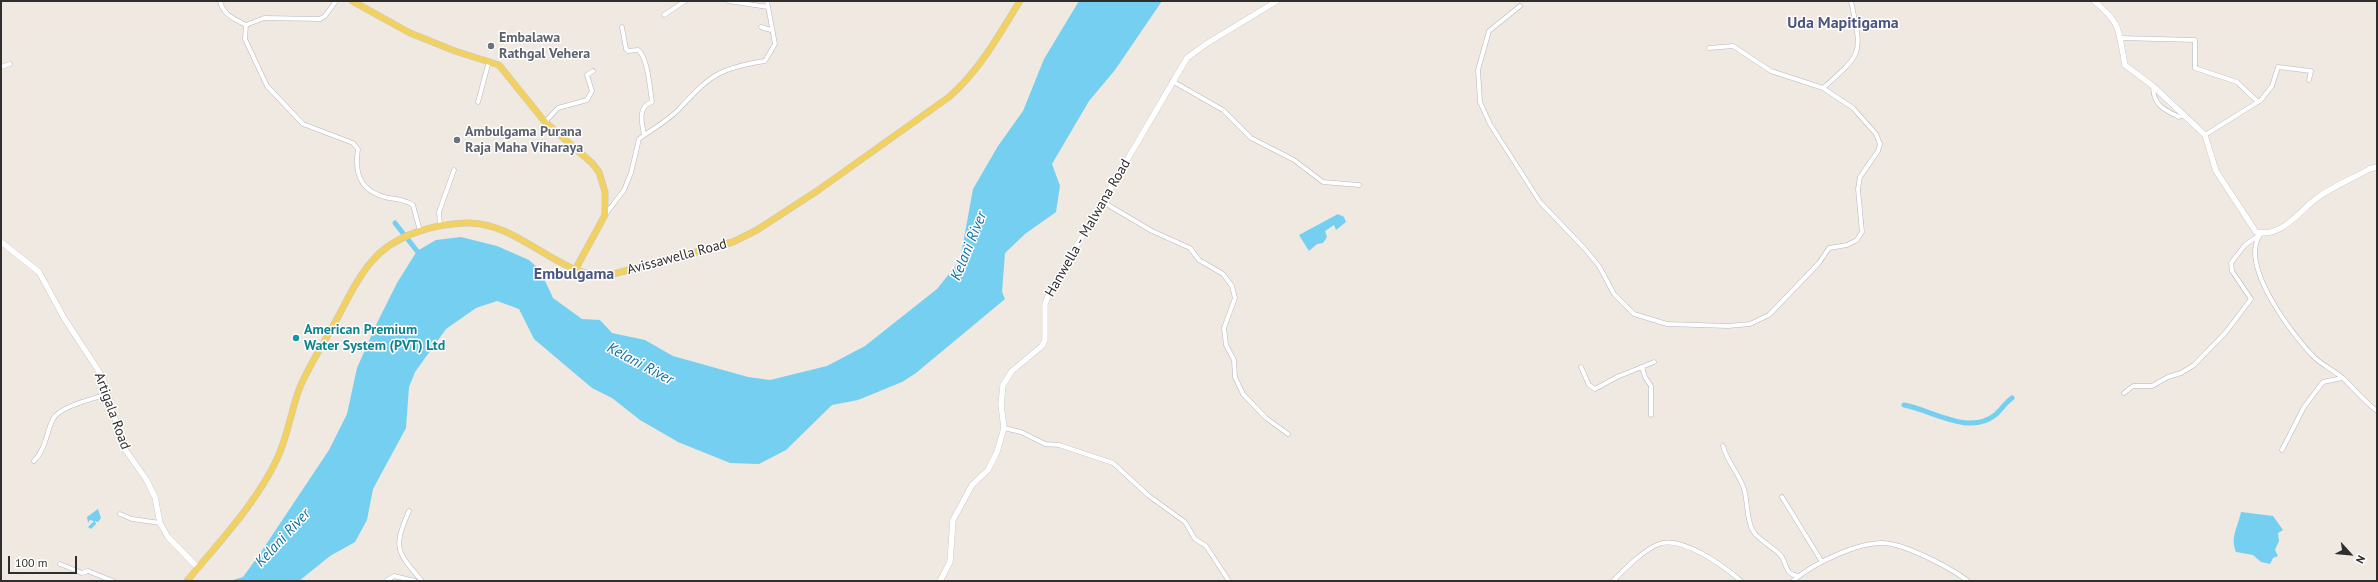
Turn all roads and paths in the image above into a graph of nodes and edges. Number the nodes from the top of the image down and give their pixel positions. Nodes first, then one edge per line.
1 (220, 1) edge
2 (336, 1) edge
3 (352, 1) edge
4 (685, 1) edge
5 (728, 1) edge
6 (767, 1) edge
7 (1020, 1) edge
8 (1277, 1) edge
9 (1851, 1) edge
10 (2094, 1) edge
11 (1520, 6) dead end
12 (768, 7) junction
13 (664, 15) dead end
14 (246, 25) junction
15 (622, 27) dead end
16 (761, 27) dead end
17 (771, 30) junction
18 (2119, 38) junction
19 (1709, 48) dead end
20 (490, 61) junction
21 (10, 64) dead end
22 (1, 67) edge
23 (593, 71) dead end
24 (2309, 80) dead end
25 (1172, 81) junction
26 (2153, 86) junction
27 (1823, 88) junction
28 (478, 102) dead end
29 (2258, 102) junction
30 (2184, 115) junction
31 (545, 122) junction
32 (644, 135) junction
33 (2205, 135) junction
34 (2377, 167) edge
35 (454, 170) dead end
36 (1359, 185) dead end
37 (1103, 202) junction
38 (605, 215) junction
39 (440, 225) junction
40 (420, 231) junction
41 (2262, 233) junction
42 (1, 242) edge
43 (575, 270) junction
44 (1654, 362) dead end
45 (1581, 367) dead end
46 (1642, 367) junction
47 (2342, 378) junction
48 (2124, 393) dead end
49 (107, 394) junction
50 (2377, 411) edge
51 (1651, 415) dead end
52 (1004, 428) junction
53 (1288, 434) dead end
54 (1722, 446) dead end
55 (2282, 450) dead end
56 (34, 462) dead end
57 (1782, 497) dead end
58 (409, 511) dead end
59 (120, 514) dead end
60 (160, 523) junction
61 (1822, 562) junction
62 (60, 564) dead end
63 (198, 568) junction
64 (1798, 576) junction
65 (113, 581) edge
66 (187, 581) edge
67 (386, 581) edge
68 (415, 581) edge
69 (422, 581) edge
70 (940, 581) edge
71 (1229, 581) edge
72 (1613, 581) edge
73 (1741, 581) edge
74 (1793, 581) edge
75 (1968, 581) edge

1 - 14 street
2 - 14 street
3 - 20 main road
4 - 13 street
5 - 12 street
6 - 12 street
7 - 43 main road, Avissawella Road
8 - 25 street, Hanwella - Malwana Road
9 - 27 street
10 - 18 street
11 - 27 street
12 - 17 street
14 - 40 street
15 - 32 street
16 - 17 street
17 - 32 street
18 - 26 street
18 - 29 street
19 - 27 street
20 - 28 street
20 - 31 main road
21 - 22 street
23 - 31 street
24 - 29 street
25 - 36 street
25 - 37 street, Hanwella - Malwana Road
26 - 30 street
26 - 30 street
29 - 33 street
30 - 33 street
31 - 38 main road
32 - 38 street
33 - 41 street
34 - 41 street
35 - 39 street
37 - 52 street, Hanwella - Malwana Road
37 - 53 street
38 - 43 main road
39 - 40 main road, Avissawella Road
39 - 43 main road, Avissawella Road
40 - 63 main road, Avissawella Road
41 - 47 street
41 - 48 street
42 - 49 street, Artigala Road
44 - 46 street
45 - 46 street
46 - 51 street
47 - 50 street
47 - 55 street
49 - 56 street
49 - 60 street, Artigala Road
52 - 70 street, Hanwella - Malwana Road
52 - 71 street
54 - 64 street
57 - 61 street
58 - 69 street
59 - 60 street
60 - 63 street, Artigala Road
61 - 64 street
61 - 75 street
62 - 65 street
63 - 66 main road, Avissawella Road
64 - 74 street
67 - 68 street
72 - 73 street

